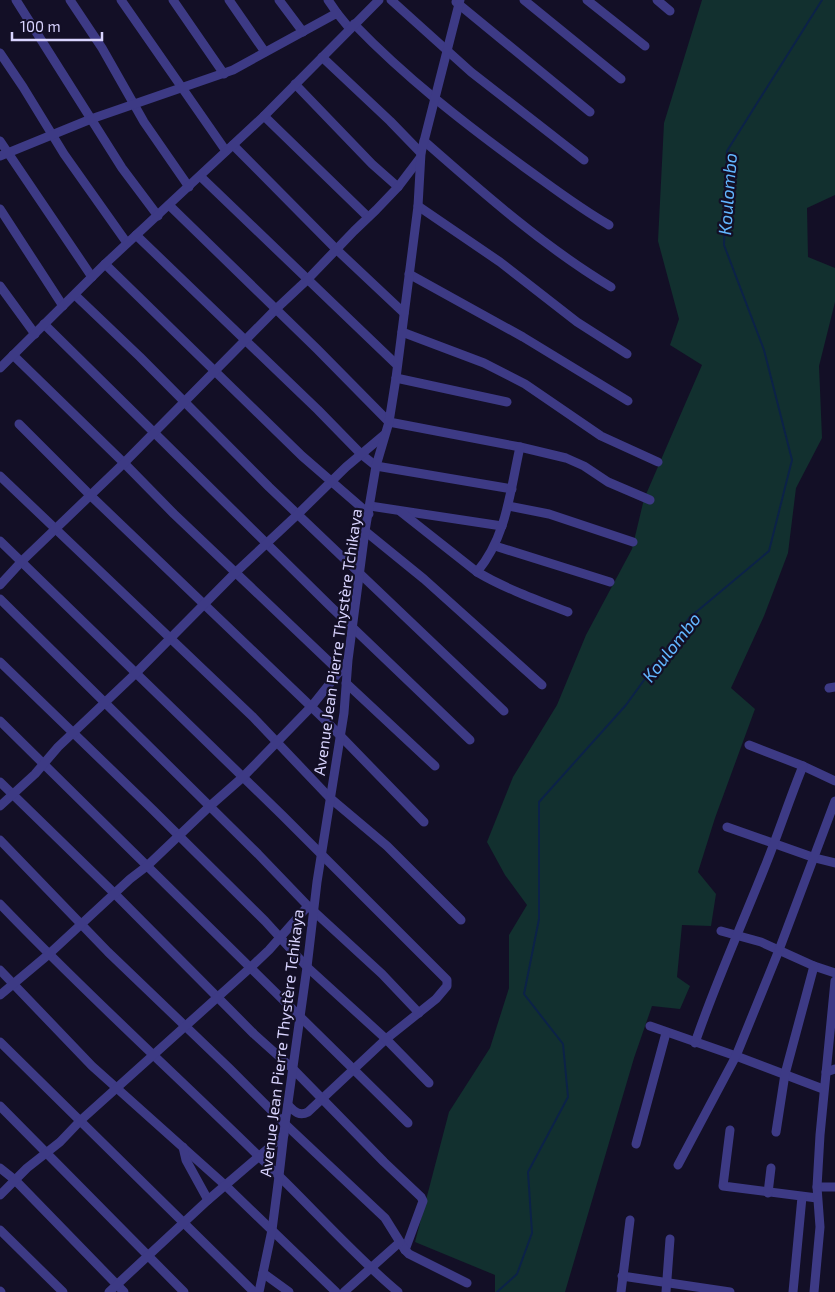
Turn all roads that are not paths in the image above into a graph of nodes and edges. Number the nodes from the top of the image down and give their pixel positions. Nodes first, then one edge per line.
1 (16, 0) edge
2 (70, 0) edge
3 (121, 0) edge
4 (173, 0) edge
5 (229, 0) edge
6 (279, 0) edge
7 (328, 0) edge
8 (379, 0) edge
9 (391, 0) edge
10 (524, 0) edge
11 (587, 0) edge
12 (657, 0) edge
13 (458, 1) edge
14 (670, 11) dead end
15 (337, 13) junction
16 (352, 27) junction
17 (303, 32) junction
18 (645, 46) dead end
19 (446, 50) junction
20 (265, 52) junction
21 (0, 53) edge
22 (322, 58) junction
23 (224, 74) junction
24 (620, 79) dead end
25 (295, 84) junction
26 (182, 88) junction
27 (434, 99) junction
28 (133, 104) junction
29 (590, 112) dead end
30 (264, 116) junction
31 (91, 119) junction
32 (52, 135) junction
33 (0, 140) edge
34 (424, 141) junction
35 (229, 148) junction
36 (4, 155) edge
37 (420, 155) junction
38 (584, 160) dead end
39 (200, 176) junction
40 (189, 187) junction
41 (398, 187) junction
42 (169, 205) junction
43 (418, 206) junction
44 (0, 209) edge
45 (158, 216) junction
46 (368, 217) junction
47 (610, 225) dead end
48 (136, 235) junction
49 (127, 243) junction
50 (336, 249) junction
51 (105, 264) junction
52 (409, 274) junction
53 (92, 278) junction
54 (307, 280) junction
55 (0, 286) edge
56 (611, 287) dead end
57 (74, 295) junction
58 (63, 306) junction
59 (276, 309) junction
60 (404, 313) junction
61 (44, 324) junction
62 (402, 332) junction
63 (35, 334) junction
64 (246, 340) junction
65 (627, 354) dead end
66 (13, 355) junction
67 (2, 363) edge
68 (397, 366) junction
69 (215, 371) junction
70 (396, 378) junction
71 (628, 401) dead end
72 (185, 402) junction
73 (507, 402) dead end
74 (388, 422) junction
75 (19, 424) dead end
76 (154, 432) junction
77 (385, 434) junction
78 (520, 447) junction
79 (361, 454) junction
80 (658, 462) dead end
81 (124, 463) junction
82 (376, 466) junction
83 (0, 476) edge
84 (331, 481) junction
85 (512, 489) junction
86 (91, 496) junction
87 (650, 500) dead end
88 (508, 506) junction
89 (369, 510) junction
90 (401, 512) junction
91 (298, 514) junction
92 (502, 526) junction
93 (56, 529) junction
94 (365, 531) junction
95 (0, 541) edge
96 (633, 542) dead end
97 (267, 544) junction
98 (495, 546) junction
99 (22, 562) junction
100 (477, 572) junction
101 (235, 573) junction
102 (360, 574) junction
103 (610, 582) dead end
104 (0, 585) edge
105 (0, 599) edge
106 (204, 604) junction
107 (568, 612) dead end
108 (354, 627) junction
109 (170, 638) junction
110 (348, 660) junction
111 (0, 662) edge
112 (340, 672) junction
113 (136, 673) junction
114 (346, 683) junction
115 (542, 685) dead end
116 (104, 702) junction
117 (311, 707) junction
118 (504, 711) dead end
119 (0, 721) edge
120 (74, 732) junction
121 (340, 736) junction
122 (470, 740) dead end
123 (277, 742) junction
124 (749, 745) dead end
125 (44, 763) junction
126 (435, 766) dead end
127 (803, 766) junction
128 (243, 778) junction
129 (835, 781) edge
130 (0, 782) edge
131 (12, 794) junction
132 (330, 798) junction
133 (835, 801) edge
134 (0, 806) edge
135 (210, 806) junction
136 (424, 822) dead end
137 (727, 827) dead end
138 (179, 836) junction
139 (0, 840) edge
140 (773, 844) junction
141 (321, 854) junction
142 (815, 858) junction
143 (835, 863) edge
144 (147, 866) junction
145 (114, 893) junction
146 (0, 904) edge
147 (310, 908) junction
148 (461, 920) dead end
149 (81, 924) junction
150 (721, 931) dead end
151 (737, 935) junction
152 (280, 938) junction
153 (779, 950) junction
154 (49, 954) junction
155 (814, 966) junction
156 (307, 967) junction
157 (250, 968) junction
158 (0, 970) edge
159 (835, 973) edge
160 (835, 980) edge
161 (14, 985) junction
162 (0, 995) edge
163 (834, 996) edge
164 (217, 997) junction
165 (419, 1014) junction
166 (300, 1016) junction
167 (650, 1026) dead end
168 (185, 1027) junction
169 (666, 1033) junction
170 (386, 1039) junction
171 (0, 1042) edge
172 (695, 1043) junction
173 (154, 1055) junction
174 (736, 1056) junction
175 (835, 1068) edge
176 (293, 1069) junction
177 (352, 1069) junction
178 (826, 1072) junction
179 (785, 1074) junction
180 (429, 1082) dead end
181 (118, 1088) junction
182 (824, 1089) junction
183 (323, 1099) junction
184 (288, 1105) junction
185 (0, 1106) edge
186 (81, 1120) junction
187 (408, 1123) dead end
188 (285, 1124) junction
189 (730, 1130) dead end
190 (776, 1132) dead end
191 (284, 1135) junction
192 (636, 1144) dead end
193 (183, 1147) junction
194 (46, 1152) junction
195 (258, 1156) junction
196 (678, 1165) dead end
197 (0, 1168) edge
198 (771, 1168) dead end
199 (280, 1176) junction
200 (15, 1180) junction
201 (225, 1185) junction
202 (817, 1187) junction
203 (835, 1187) edge
204 (768, 1193) junction
205 (0, 1195) edge
206 (802, 1197) junction
207 (817, 1198) junction
208 (208, 1200) junction
209 (630, 1220) dead end
210 (184, 1223) junction
211 (0, 1230) edge
212 (272, 1230) junction
213 (670, 1239) dead end
214 (403, 1246) junction
215 (148, 1256) junction
216 (370, 1268) junction
217 (263, 1273) junction
218 (622, 1276) junction
219 (666, 1282) junction
220 (467, 1283) dead end
221 (120, 1289) edge
222 (711, 1291) edge
223 (63, 1292) edge
224 (109, 1292) edge
225 (184, 1292) edge
226 (254, 1292) edge
227 (259, 1292) edge
228 (289, 1292) edge
229 (336, 1292) edge
230 (344, 1292) edge
231 (398, 1292) edge
232 (621, 1292) edge
233 (666, 1292) edge
234 (730, 1292) edge
235 (793, 1292) edge
236 (814, 1292) edge

1 - 31 street
2 - 28 street
3 - 26 street
4 - 23 street
5 - 20 street
6 - 17 street
7 - 15 street
8 - 16 street
9 - 19 street
10 - 24 street
11 - 18 street
12 - 14 street
13 - 19 street, Avenue Jean Pierre Thystère Tchikaya
13 - 29 street
15 - 16 street
15 - 17 street
16 - 22 street
16 - 27 street
17 - 20 street
19 - 27 street, Avenue Jean Pierre Thystère Tchikaya
19 - 38 street
20 - 23 street
21 - 32 street
22 - 25 street
22 - 37 street
23 - 26 street
25 - 30 street
25 - 41 street
26 - 28 street
26 - 35 street
27 - 34 street, Avenue Jean Pierre Thystère Tchikaya
27 - 47 street
28 - 31 street
28 - 40 street
30 - 35 street
30 - 46 street
31 - 32 street
31 - 45 street
32 - 36 street
32 - 49 street
33 - 36 street
34 - 37 street, Avenue Jean Pierre Thystère Tchikaya
34 - 56 street
35 - 39 street
35 - 50 street
36 - 53 street
37 - 41 street
37 - 43 street, Avenue Jean Pierre Thystère Tchikaya
39 - 40 street
39 - 54 street
40 - 42 street
41 - 46 street
42 - 45 street
42 - 59 street
43 - 52 street, Avenue Jean Pierre Thystère Tchikaya
43 - 65 street
44 - 58 street
45 - 48 street
46 - 50 street
48 - 49 street
48 - 64 street
49 - 51 street
50 - 54 street
50 - 60 street
51 - 53 street
51 - 69 street
52 - 60 street, Avenue Jean Pierre Thystère Tchikaya
52 - 71 street
53 - 57 street
54 - 59 street
54 - 68 street
55 - 63 street
57 - 58 street
57 - 72 street
58 - 61 street
59 - 64 street
59 - 74 street
60 - 62 street, Avenue Jean Pierre Thystère Tchikaya
61 - 63 street
61 - 76 street
62 - 68 street, Avenue Jean Pierre Thystère Tchikaya
62 - 80 street
63 - 66 street
64 - 69 street
64 - 79 street
66 - 67 street
66 - 81 street
68 - 70 street, Avenue Jean Pierre Thystère Tchikaya
69 - 72 street
69 - 84 street
70 - 73 street
70 - 74 street, Avenue Jean Pierre Thystère Tchikaya
72 - 76 street
72 - 91 street
74 - 77 street, Avenue Jean Pierre Thystère Tchikaya
74 - 78 street
75 - 86 street
76 - 81 street
76 - 97 street
77 - 79 street
77 - 82 street, Avenue Jean Pierre Thystère Tchikaya
78 - 85 street
78 - 87 street
79 - 82 street
79 - 84 street
81 - 86 street
81 - 101 street
82 - 85 street
82 - 89 street, Avenue Jean Pierre Thystère Tchikaya
83 - 93 street
84 - 89 street
84 - 91 street
85 - 88 street
86 - 93 street
86 - 106 street
88 - 92 street
88 - 96 street
89 - 90 street
89 - 94 street, Avenue Jean Pierre Thystère Tchikaya
90 - 92 street
90 - 100 street
91 - 97 street
91 - 102 street
92 - 98 street
93 - 99 street
93 - 109 street
94 - 102 street, Avenue Jean Pierre Thystère Tchikaya
94 - 115 street
95 - 99 street
97 - 101 street
97 - 108 street
98 - 100 street
98 - 103 street
99 - 104 street
99 - 113 street
100 - 107 street
101 - 106 street
101 - 112 street
102 - 108 street, Avenue Jean Pierre Thystère Tchikaya
102 - 118 street
105 - 116 street
106 - 109 street
106 - 117 street
108 - 110 street, Avenue Jean Pierre Thystère Tchikaya
108 - 122 street
109 - 113 street
109 - 123 street
110 - 112 street
110 - 114 street, Avenue Jean Pierre Thystère Tchikaya
111 - 120 street
112 - 117 street
113 - 116 street
113 - 128 street
114 - 121 street, Avenue Jean Pierre Thystère Tchikaya
114 - 126 street
116 - 120 street
116 - 135 street
117 - 121 street
117 - 123 street
119 - 125 street
120 - 125 street
120 - 138 street
121 - 132 street, Avenue Jean Pierre Thystère Tchikaya
121 - 136 street
123 - 128 street
123 - 132 street
124 - 127 street
125 - 131 street
125 - 144 street
127 - 129 street
127 - 140 street
128 - 135 street
128 - 141 street
130 - 131 street
131 - 134 street
131 - 145 street
132 - 141 street, Avenue Jean Pierre Thystère Tchikaya
132 - 148 street
133 - 142 street
135 - 138 street
135 - 147 street
137 - 140 street
138 - 144 street
138 - 152 street
139 - 149 street
140 - 142 street
140 - 151 street
141 - 147 street, Avenue Jean Pierre Thystère Tchikaya
141 - 165 street
142 - 143 street
142 - 153 street
144 - 145 street
144 - 157 street
145 - 149 street
145 - 164 street
146 - 154 street
147 - 152 street
147 - 156 street, Avenue Jean Pierre Thystère Tchikaya
147 - 165 street
149 - 154 street
149 - 168 street
150 - 151 street
151 - 153 street
151 - 172 street
152 - 156 street
152 - 157 street
153 - 155 street
153 - 174 street
154 - 161 street
154 - 173 street
155 - 159 street
155 - 179 street
156 - 166 street, Avenue Jean Pierre Thystère Tchikaya
156 - 170 street
157 - 164 street
157 - 166 street
158 - 161 street
160 - 163 street
161 - 162 street
161 - 181 street
163 - 178 street
164 - 168 street
164 - 176 street
165 - 170 street
166 - 176 street, Avenue Jean Pierre Thystère Tchikaya
166 - 177 street
167 - 169 street
168 - 173 street
168 - 188 street
169 - 172 street
169 - 192 street
170 - 177 street
170 - 180 street
171 - 186 street
172 - 174 street
173 - 181 street
173 - 195 street
174 - 179 street
174 - 196 street
175 - 178 street
176 - 183 street
176 - 184 street, Avenue Jean Pierre Thystère Tchikaya
177 - 183 street
177 - 187 street
178 - 182 street
179 - 182 street
179 - 190 street
181 - 186 street
181 - 193 street
182 - 202 street
183 - 184 street
183 - 214 street
184 - 188 street, Avenue Jean Pierre Thystère Tchikaya
185 - 194 street
186 - 194 street
186 - 210 street
188 - 191 street, Avenue Jean Pierre Thystère Tchikaya
188 - 214 street
189 - 204 street
191 - 195 street
191 - 199 street, Avenue Jean Pierre Thystère Tchikaya
193 - 201 street
193 - 208 street
194 - 200 street
194 - 215 street
195 - 199 street
195 - 201 street
197 - 200 street
198 - 204 street
199 - 212 street, Avenue Jean Pierre Thystère Tchikaya
199 - 216 street
200 - 205 street
200 - 221 street
201 - 208 street
201 - 212 street
202 - 203 street
202 - 207 street
204 - 206 street
206 - 207 street
206 - 235 street
207 - 236 street
208 - 210 street
209 - 218 street
210 - 215 street
210 - 226 street
211 - 223 street
212 - 217 street, Avenue Jean Pierre Thystère Tchikaya
212 - 229 street
213 - 219 street
214 - 216 street
214 - 220 street
215 - 221 street
215 - 225 street
216 - 230 street
216 - 231 street
217 - 227 street, Avenue Jean Pierre Thystère Tchikaya
217 - 228 street
218 - 219 street
218 - 232 street
219 - 222 street
219 - 233 street
221 - 224 street
222 - 234 street

